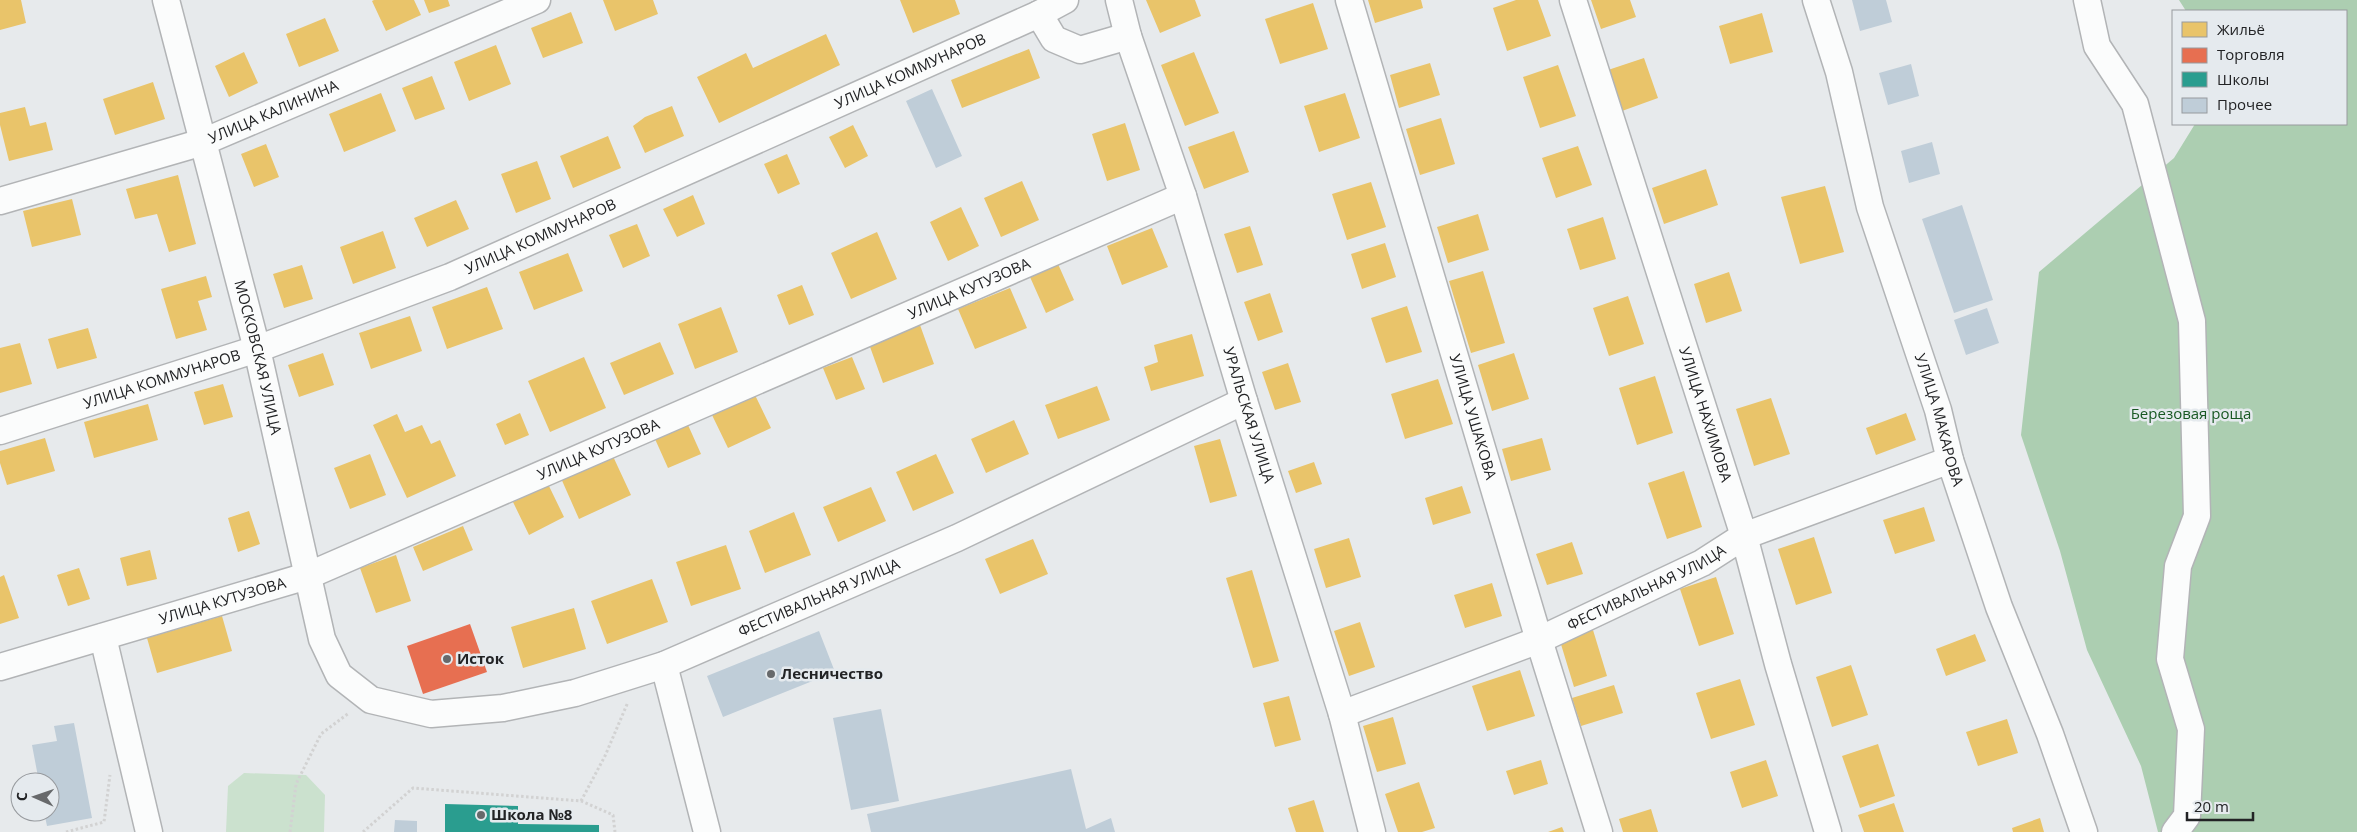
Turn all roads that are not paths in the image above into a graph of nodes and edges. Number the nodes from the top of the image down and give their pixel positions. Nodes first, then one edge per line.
1 (166, 0) edge
2 (537, 0) edge
3 (1065, 0) edge
4 (1118, 0) edge
5 (1349, 0) edge
6 (1573, 0) edge
7 (1816, 0) edge
8 (2087, 0) edge
9 (1039, 14) junction
10 (1128, 36) junction
11 (203, 142) junction
12 (1183, 196) junction
13 (0, 201) edge
14 (257, 349) junction
15 (1244, 402) junction
16 (0, 431) edge
17 (1950, 460) junction
18 (1744, 536) junction
19 (307, 576) junction
20 (103, 637) junction
21 (1539, 640) junction
22 (664, 665) junction
23 (0, 667) edge
24 (361, 707) joint
25 (1342, 714) junction
26 (149, 832) edge
27 (707, 832) edge
28 (1372, 832) edge
29 (1599, 832) edge
30 (1828, 832) edge
31 (2084, 832) edge
32 (2175, 832) edge

1 - 11 street, МОСКОВСКАЯ УЛИЦА
2 - 11 street, УЛИЦА КАЛИНИНА
3 - 9 street, УЛИЦА КОММУНАРОВ
4 - 10 street, УРАЛЬСКАЯ УЛИЦА
5 - 21 street, УЛИЦА УШАКОВА
6 - 18 street, УЛИЦА НАХИМОВА
7 - 17 street, УЛИЦА МАКАРОВА
8 - 32 street
9 - 10 street
9 - 14 street, УЛИЦА КОММУНАРОВ
10 - 12 street, УРАЛЬСКАЯ УЛИЦА
11 - 13 street, УЛИЦА КАЛИНИНА
11 - 14 street, МОСКОВСКАЯ УЛИЦА
12 - 15 street, УРАЛЬСКАЯ УЛИЦА
12 - 19 street, УЛИЦА КУТУЗОВА
14 - 16 street, УЛИЦА КОММУНАРОВ
14 - 19 street, МОСКОВСКАЯ УЛИЦА
15 - 22 street, ФЕСТИВАЛЬНАЯ УЛИЦА
15 - 25 street, УРАЛЬСКАЯ УЛИЦА
17 - 18 street, ФЕСТИВАЛЬНАЯ УЛИЦА
17 - 31 street, УЛИЦА МАКАРОВА
18 - 21 street, ФЕСТИВАЛЬНАЯ УЛИЦА
18 - 30 street, УЛИЦА НАХИМОВА
19 - 20 street, УЛИЦА КУТУЗОВА
19 - 24 street, МОСКОВСКАЯ УЛИЦА
20 - 23 street, УЛИЦА КУТУЗОВА
20 - 26 street
21 - 25 street, ФЕСТИВАЛЬНАЯ УЛИЦА
21 - 29 street, УЛИЦА УШАКОВА
22 - 24 street, ФЕСТИВАЛЬНАЯ УЛИЦА
22 - 27 street
25 - 28 street, УРАЛЬСКАЯ УЛИЦА

